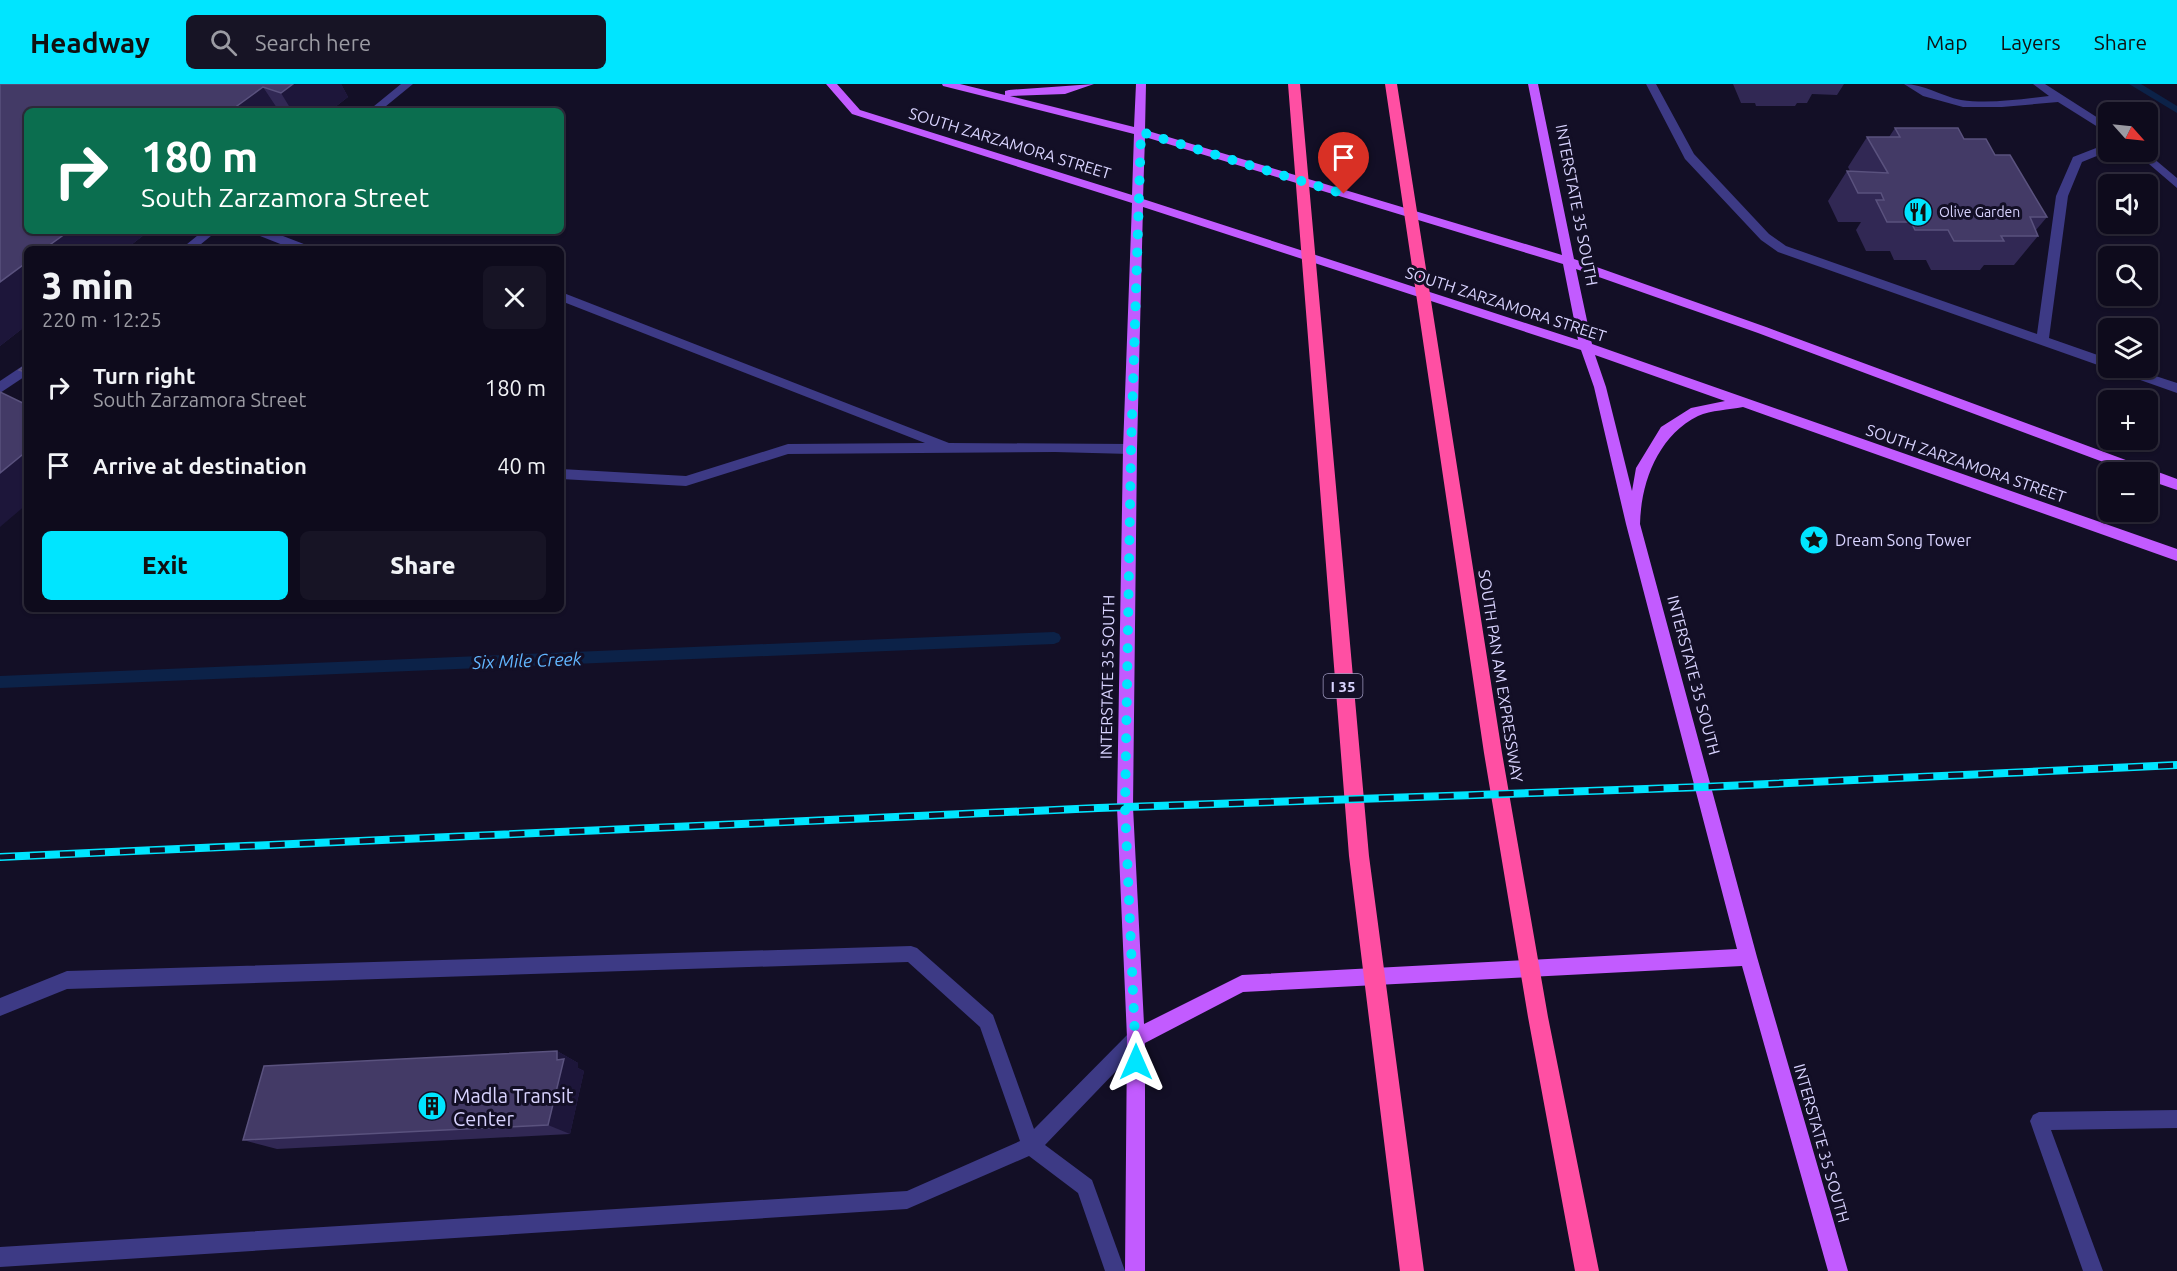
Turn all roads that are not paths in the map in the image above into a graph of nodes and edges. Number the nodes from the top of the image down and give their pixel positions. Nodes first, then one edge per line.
1 (408, 84) edge
2 (831, 84) edge
3 (947, 84) edge
4 (1089, 84) edge
5 (1141, 84) edge
6 (1391, 84) edge
7 (1533, 84) edge
8 (1651, 84) edge
9 (1909, 84) edge
10 (2038, 84) edge
11 (1294, 91) edge
12 (991, 94) junction
13 (2060, 98) junction
14 (377, 108) edge
15 (2098, 123) edge
16 (1141, 132) junction
17 (2098, 150) edge
18 (2152, 162) edge
19 (2177, 184) edge
20 (1138, 201) junction
21 (207, 234) edge
22 (266, 234) edge
23 (191, 246) edge
24 (297, 246) edge
25 (1570, 262) junction
26 (564, 297) edge
27 (2042, 341) junction
28 (1586, 347) junction
29 (2098, 360) edge
30 (24, 370) edge
31 (2148, 378) edge
32 (0, 388) edge
33 (2177, 388) edge
34 (1745, 403) junction
35 (953, 448) junction
36 (1131, 449) junction
37 (2117, 462) edge
38 (564, 474) edge
39 (2158, 478) edge
40 (2177, 485) edge
41 (1633, 524) junction
42 (2177, 555) edge
43 (1748, 957) junction
44 (0, 1007) edge
45 (1136, 1038) junction
46 (2177, 1119) edge
47 (1031, 1146) junction
48 (0, 1257) edge
49 (1114, 1271) edge
50 (1135, 1271) edge
51 (1412, 1271) edge
52 (1587, 1271) edge
53 (1838, 1271) edge
54 (2093, 1271) edge

1 - 14 lane
2 - 20 main road, SOUTH ZARZAMORA STREET
3 - 12 main road
4 - 12 main road
5 - 16 main road, INTERSTATE 35 SOUTH
6 - 52 highway, SOUTH PAN AM EXPRESSWAY
7 - 25 main road, INTERSTATE 35 SOUTH
8 - 27 lane
9 - 13 lane
10 - 13 lane
11 - 51 highway, I 35
12 - 16 main road
13 - 15 lane
16 - 20 main road, INTERSTATE 35 SOUTH
16 - 25 main road
17 - 27 lane
18 - 19 lane
20 - 28 main road, SOUTH ZARZAMORA STREET
20 - 36 main road, INTERSTATE 35 SOUTH
21 - 23 lane
22 - 24 lane
25 - 28 main road, INTERSTATE 35 SOUTH
25 - 37 main road
26 - 35 lane
27 - 29 lane
28 - 34 main road, SOUTH ZARZAMORA STREET
28 - 41 main road, INTERSTATE 35 SOUTH
30 - 32 lane
31 - 33 lane
34 - 41 main road
34 - 42 main road, SOUTH ZARZAMORA STREET
35 - 36 lane
35 - 38 lane
36 - 45 main road, INTERSTATE 35 SOUTH
39 - 40 main road
41 - 43 main road, INTERSTATE 35 SOUTH
43 - 45 main road
43 - 53 main road, INTERSTATE 35 SOUTH
44 - 47 lane
45 - 47 lane
45 - 50 main road, INTERSTATE 35 SOUTH
46 - 54 lane
47 - 48 lane
47 - 49 lane

